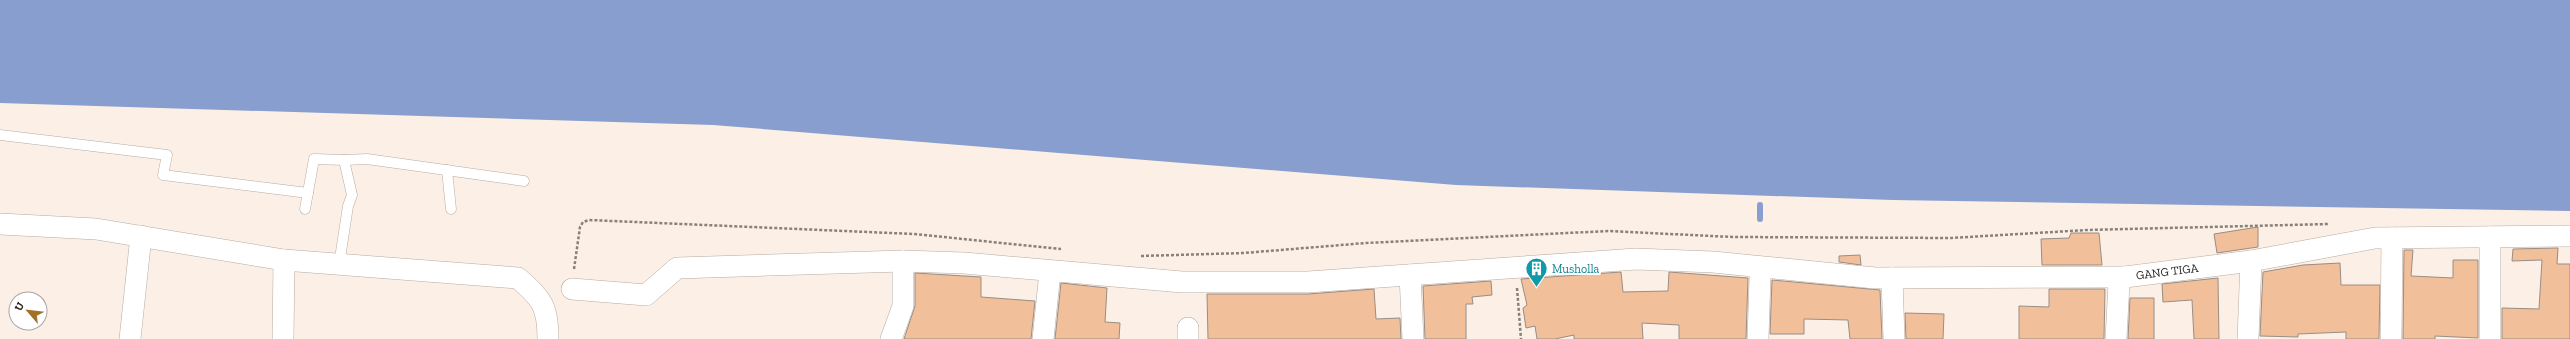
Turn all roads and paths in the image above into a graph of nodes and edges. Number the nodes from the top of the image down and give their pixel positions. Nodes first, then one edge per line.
1 (0, 135) edge
2 (344, 160) junction
3 (447, 170) junction
4 (524, 181) dead end
5 (308, 193) junction
6 (305, 208) dead end
7 (451, 209) dead end
8 (0, 224) edge
9 (2331, 224) dead end
10 (141, 236) junction
11 (2570, 236) edge
12 (2490, 237) junction
13 (2392, 238) junction
14 (1068, 250) dead end
15 (1138, 256) dead end
16 (284, 260) junction
17 (903, 261) junction
18 (2251, 261) junction
19 (339, 265) junction
20 (1514, 268) junction
21 (1050, 272) junction
22 (1410, 275) junction
23 (1760, 277) dead end
24 (2125, 277) junction
25 (1892, 278) junction
26 (572, 289) joint
27 (130, 339) edge
28 (283, 339) edge
29 (548, 339) edge
30 (891, 339) edge
31 (1043, 339) edge
32 (1413, 339) edge
33 (1522, 339) edge
34 (1758, 339) edge
35 (1894, 339) edge
36 (2116, 339) edge
37 (2248, 339) edge
38 (2391, 339) edge
39 (2490, 339) edge

1 - 5 lane
2 - 3 lane
2 - 5 lane
2 - 19 lane
3 - 4 lane
3 - 7 lane
5 - 6 lane
8 - 10 street
9 - 15 path
10 - 16 street
10 - 27 street
11 - 12 street, GANG TIGA
12 - 13 street, GANG TIGA
12 - 39 street
13 - 18 street, GANG TIGA
13 - 38 street
14 - 26 path
16 - 19 street
16 - 28 street
17 - 21 street
17 - 26 street
17 - 30 street
18 - 24 street, GANG TIGA
18 - 37 street
19 - 29 street
20 - 22 street
20 - 25 street
20 - 33 path
21 - 22 street
21 - 31 street
22 - 32 street
23 - 34 street
24 - 25 street
24 - 36 street, GANG TIGA
25 - 35 street

